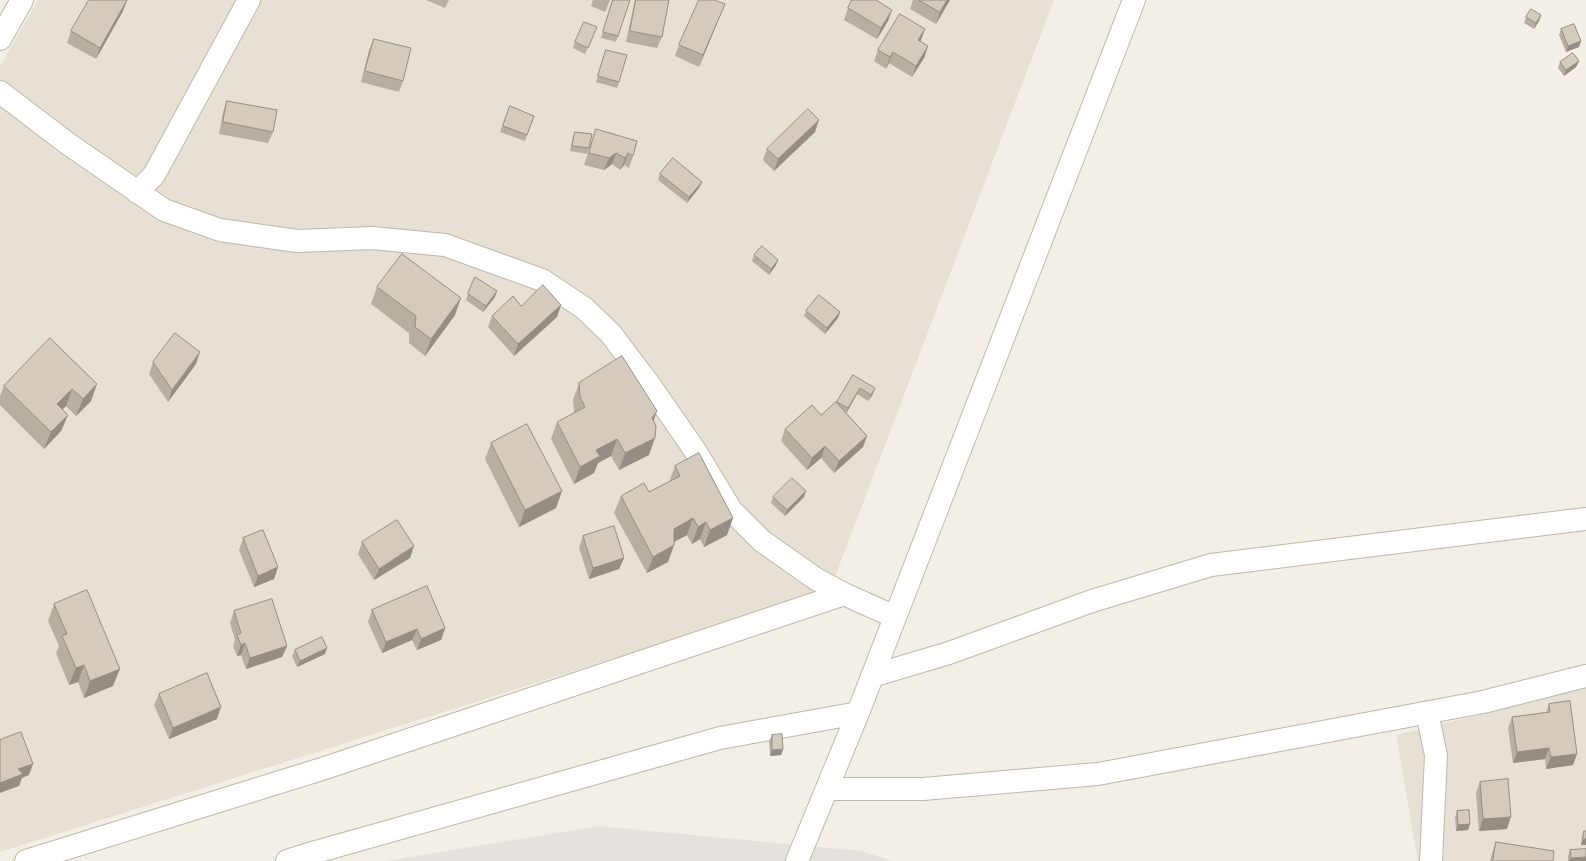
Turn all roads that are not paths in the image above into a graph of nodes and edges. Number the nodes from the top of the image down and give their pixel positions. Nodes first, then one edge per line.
1 (22, 0) edge
2 (249, 0) edge
3 (1134, 0) edge
4 (0, 39) edge
5 (0, 92) edge
6 (137, 192) junction
7 (1586, 519) edge
8 (844, 594) junction
9 (895, 617) junction
10 (872, 676) junction
11 (1586, 676) edge
12 (858, 713) junction
13 (1427, 713) junction
14 (827, 789) junction
15 (26, 861) edge
16 (287, 861) edge
17 (797, 861) edge
18 (1431, 861) edge

1 - 4 street
2 - 6 street
3 - 9 street
5 - 6 street
6 - 8 street
7 - 10 street
8 - 9 street
8 - 15 street
9 - 10 street
10 - 12 street
11 - 13 street
12 - 14 street
12 - 16 street
13 - 14 street
13 - 18 street
14 - 17 street

